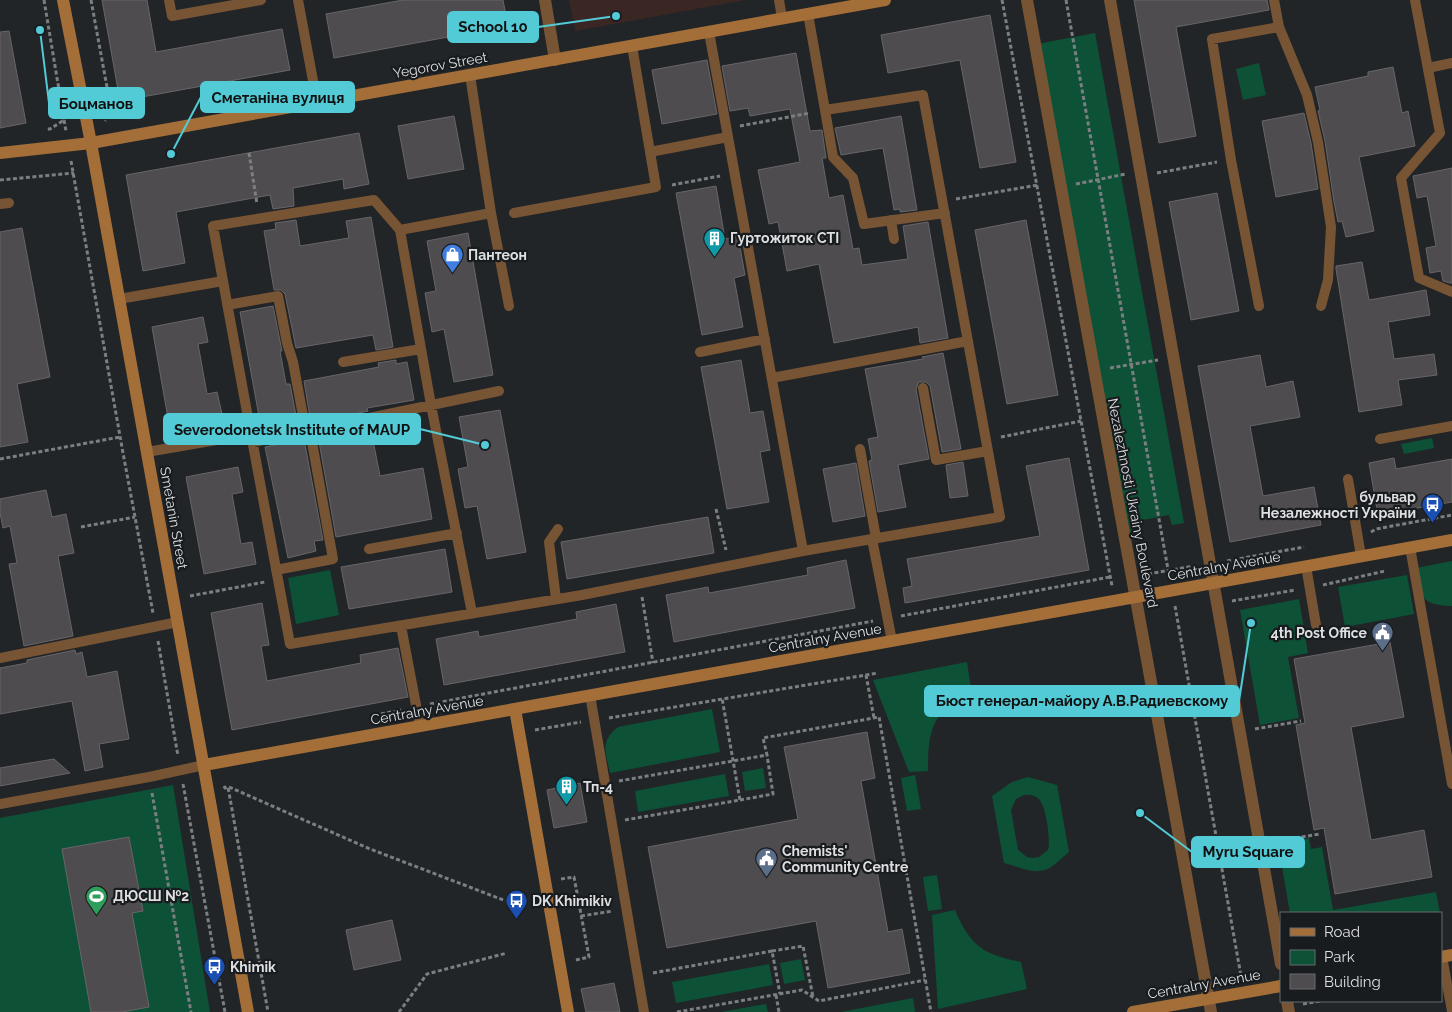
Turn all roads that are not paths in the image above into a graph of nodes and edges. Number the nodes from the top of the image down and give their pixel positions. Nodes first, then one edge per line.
1 (63, 0) edge
2 (169, 0) edge
3 (261, 0) edge
4 (298, 0) edge
5 (545, 0) edge
6 (779, 0) edge
7 (885, 0) edge
8 (1027, 0) edge
9 (1110, 0) edge
10 (1274, 0) edge
11 (1415, 0) edge
12 (808, 14) junction
13 (782, 18) junction
14 (1279, 27) junction
15 (709, 32) junction
16 (632, 46) junction
17 (556, 60) junction
18 (1452, 63) edge
19 (1428, 68) junction
20 (470, 75) junction
21 (317, 102) junction
22 (825, 110) junction
23 (727, 133) junction
24 (91, 143) junction
25 (650, 152) junction
26 (0, 153) edge
27 (491, 213) junction
28 (514, 213) dead end
29 (945, 213) junction
30 (891, 220) junction
31 (400, 230) junction
32 (894, 239) dead end
33 (223, 280) junction
34 (1452, 292) edge
35 (119, 299) junction
36 (227, 305) junction
37 (509, 306) dead end
38 (1259, 306) dead end
39 (1321, 306) dead end
40 (765, 340) junction
41 (968, 341) junction
42 (422, 349) junction
43 (700, 352) dead end
44 (343, 362) dead end
45 (772, 378) junction
46 (923, 388) dead end
47 (499, 391) dead end
48 (431, 405) junction
49 (1452, 426) edge
50 (308, 431) junction
51 (252, 438) junction
52 (1380, 439) dead end
53 (860, 449) dead end
54 (988, 451) junction
55 (147, 452) junction
56 (1348, 479) dead end
57 (558, 528) dead end
58 (457, 533) junction
59 (874, 539) junction
60 (1452, 540) edge
61 (1410, 547) junction
62 (369, 550) dead end
63 (803, 551) junction
64 (1360, 556) junction
65 (1306, 566) junction
66 (277, 575) junction
67 (1215, 583) junction
68 (1135, 597) junction
69 (556, 599) junction
70 (472, 613) junction
71 (178, 622) junction
72 (1316, 625) dead end
73 (401, 626) junction
74 (892, 641) junction
75 (0, 658) edge
76 (590, 695) junction
77 (514, 709) junction
78 (420, 726) junction
79 (204, 765) junction
80 (1452, 784) edge
81 (0, 804) edge
82 (1445, 956) edge
83 (1280, 958) edge
84 (1280, 986) edge
85 (1209, 998) junction
86 (1452, 1011) edge
87 (248, 1012) edge
88 (568, 1012) edge
89 (644, 1012) edge
90 (1133, 1012) edge
91 (1211, 1012) edge

1 - 24 street, Smetanin Street
2 - 3 lane
4 - 21 lane
5 - 17 street
6 - 13 lane
7 - 12 street, Yegorov Street
8 - 68 street, Nezalezhnosti Ukrainy Boulevard
9 - 67 street
10 - 14 lane
11 - 19 lane
12 - 13 street, Yegorov Street
12 - 22 lane
13 - 15 street, Yegorov Street
14 - 38 lane
14 - 39 lane
15 - 16 street, Yegorov Street
15 - 23 lane
16 - 17 street, Yegorov Street
16 - 25 lane
17 - 20 street, Yegorov Street
18 - 19 lane
19 - 34 lane
20 - 21 street, Yegorov Street
20 - 27 lane
21 - 24 street, Yegorov Street
22 - 29 lane
22 - 30 lane
23 - 25 lane
23 - 40 lane
24 - 26 street, Yegorov Street
24 - 35 street, Smetanin Street
25 - 28 lane
27 - 31 lane
27 - 37 lane
29 - 30 lane
29 - 41 lane
30 - 32 lane
31 - 33 lane
31 - 42 lane
33 - 35 lane
33 - 36 lane
35 - 55 street, Smetanin Street
36 - 50 lane
36 - 51 lane
40 - 43 lane
40 - 45 lane
41 - 45 lane
41 - 54 lane
42 - 44 lane
42 - 48 lane
45 - 63 lane
46 - 54 lane
47 - 48 lane
48 - 50 lane
48 - 58 lane
49 - 52 lane
50 - 51 lane
50 - 66 lane
51 - 55 lane
51 - 66 lane
53 - 59 lane
54 - 59 lane
55 - 71 street, Smetanin Street
56 - 64 lane
57 - 69 lane
58 - 62 lane
58 - 70 lane
59 - 63 lane
59 - 74 lane
60 - 61 street, Centralny Avenue
61 - 64 street, Centralny Avenue
61 - 80 lane
63 - 69 lane
64 - 65 street, Centralny Avenue
65 - 67 street, Centralny Avenue
65 - 72 lane
66 - 73 lane
67 - 68 street, Centralny Avenue
67 - 83 street
68 - 74 street, Centralny Avenue
68 - 85 street, Nezalezhnosti Ukrainy Boulevard
69 - 70 lane
70 - 73 lane
71 - 75 lane
71 - 79 street, Smetanin Street
73 - 78 lane
74 - 76 street, Centralny Avenue
76 - 77 street, Centralny Avenue
76 - 89 lane
77 - 78 street, Centralny Avenue
77 - 88 street
78 - 79 street, Centralny Avenue
79 - 81 lane
79 - 87 street, Smetanin Street
82 - 86 lane
84 - 85 street, Centralny Avenue
85 - 90 street, Centralny Avenue
85 - 91 street, Nezalezhnosti Ukrainy Boulevard

